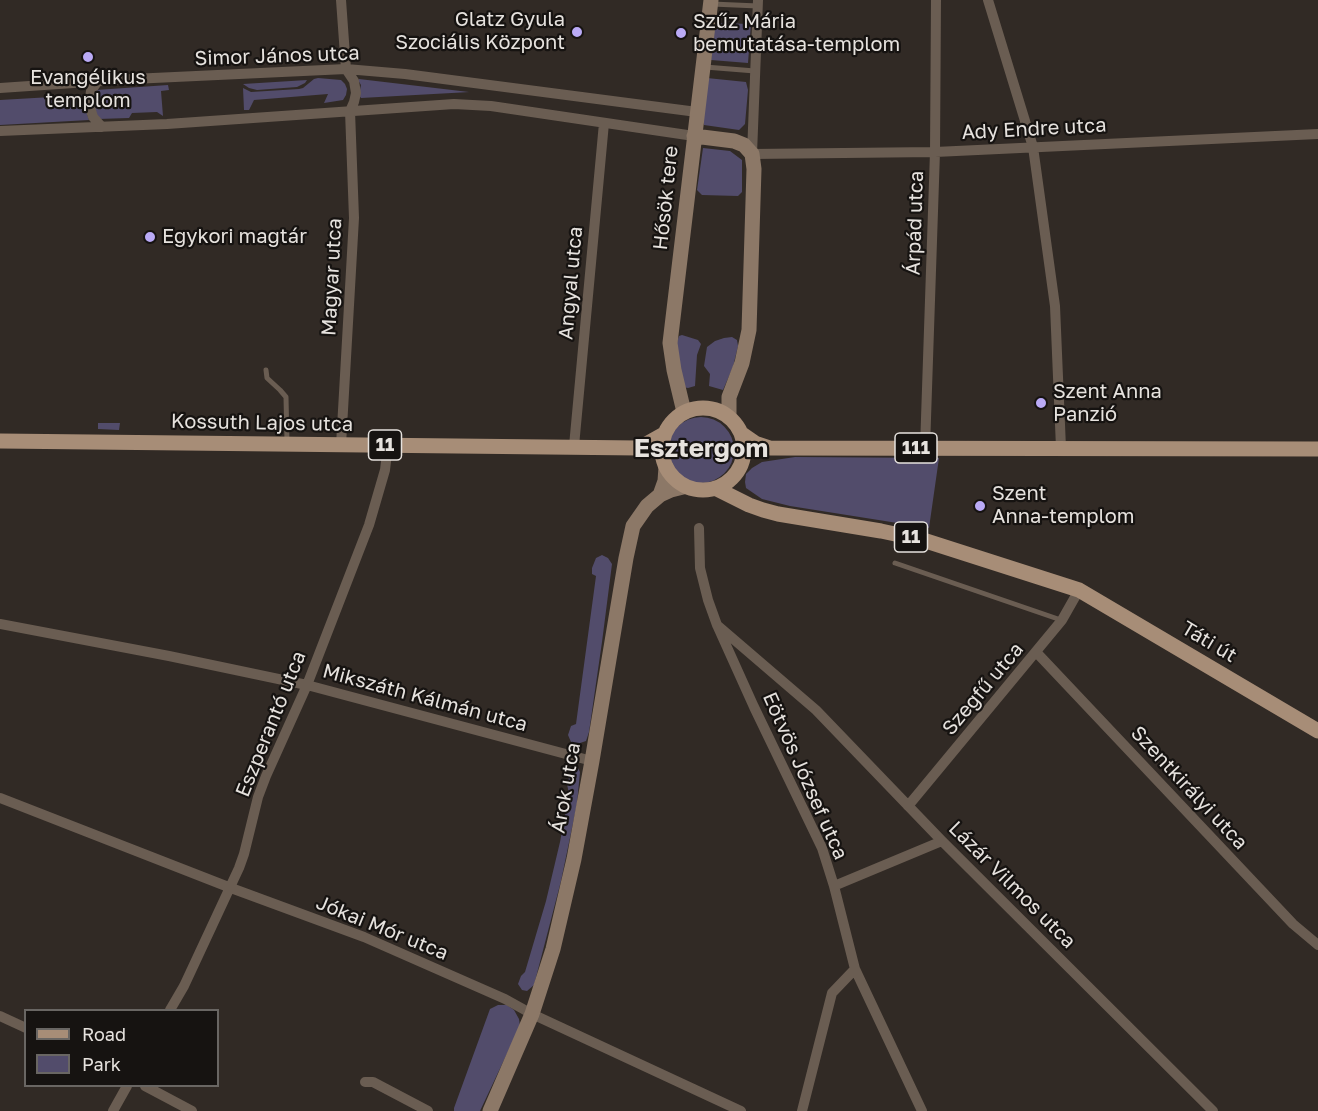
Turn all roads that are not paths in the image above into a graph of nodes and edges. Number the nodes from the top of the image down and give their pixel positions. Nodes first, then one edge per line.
1 (341, 0) edge
2 (936, 0) edge
3 (988, 0) edge
4 (710, 2) edge
5 (758, 3) edge
6 (703, 67) junction
7 (346, 69) junction
8 (755, 71) junction
9 (98, 81) junction
10 (0, 88) edge
11 (350, 111) junction
12 (697, 112) junction
13 (604, 123) junction
14 (102, 127) junction
15 (0, 131) edge
16 (1318, 134) edge
17 (694, 136) junction
18 (1033, 147) junction
19 (935, 152) junction
20 (752, 154) junction
21 (266, 370) dead end
22 (684, 412) junction
23 (729, 417) junction
24 (664, 434) junction
25 (742, 434) junction
26 (0, 441) edge
27 (287, 444) junction
28 (341, 445) junction
29 (388, 445) junction
30 (574, 447) junction
31 (639, 448) junction
32 (770, 448) junction
33 (925, 448) junction
34 (1061, 448) junction
35 (1318, 448) edge
36 (664, 463) junction
37 (738, 471) junction
38 (683, 487) junction
39 (717, 489) junction
40 (660, 495) junction
41 (739, 499) junction
42 (699, 528) dead end
43 (895, 563) dead end
44 (1079, 590) junction
45 (1062, 620) junction
46 (0, 624) edge
47 (717, 625) junction
48 (1036, 653) junction
49 (787, 684) joint
50 (307, 685) junction
51 (1318, 731) edge
52 (592, 761) junction
53 (0, 798) edge
54 (908, 806) junction
55 (942, 842) junction
56 (834, 886) junction
57 (231, 888) junction
58 (1318, 945) edge
59 (855, 969) junction
60 (171, 1009) edge
61 (532, 1014) junction
62 (0, 1016) edge
63 (24, 1027) edge
64 (365, 1082) dead end
65 (126, 1087) edge
66 (147, 1087) edge
67 (113, 1111) edge
68 (192, 1111) edge
69 (428, 1111) edge
70 (490, 1111) edge
71 (741, 1111) edge
72 (802, 1111) edge
73 (922, 1111) edge
74 (1213, 1111) edge

1 - 7 street, Magyar utca
2 - 19 street, Árpád utca
3 - 18 street
4 - 5 lane
4 - 6 main road
5 - 8 street
6 - 8 lane
6 - 12 main road
7 - 9 street, Simor János utca
7 - 11 street, Magyar utca
7 - 12 street, Simor János utca
8 - 20 street
9 - 10 street, Simor János utca
9 - 14 street
11 - 13 street
11 - 14 street
11 - 28 street, Magyar utca
12 - 17 main road
13 - 17 street
13 - 30 street, Angyal utca
14 - 15 street
16 - 18 street, Ady Endre utca
17 - 20 main road, Hősök tere
17 - 22 main road, Hősök tere
18 - 19 street, Ady Endre utca
18 - 34 street
19 - 20 street, Ady Endre utca
19 - 33 street, Árpád utca
20 - 23 main road
21 - 27 lane
22 - 23 main road
22 - 24 main road
23 - 25 main road
24 - 31 main road
24 - 36 main road
25 - 32 main road, 111
25 - 37 main road
26 - 27 main road, Kossuth Lajos utca / 11
27 - 28 main road, Kossuth Lajos utca / 11
28 - 29 main road, Kossuth Lajos utca / 11
29 - 30 main road, Kossuth Lajos utca / 11
29 - 50 street, Eszperantó utca
30 - 31 main road, Kossuth Lajos utca / 11
31 - 36 main road, 11
32 - 33 main road, 111
32 - 37 main road
33 - 34 main road, 111
34 - 35 main road, 111
36 - 38 main road, 11
36 - 40 main road
37 - 39 main road
37 - 41 main road
38 - 39 main road, 11
38 - 40 main road, Árok utca
39 - 41 main road, 11
40 - 52 main road, Árok utca
41 - 44 main road, 11
42 - 47 street, Eötvös József utca
43 - 45 lane
44 - 45 street, Szegfű utca
44 - 51 main road, Táti út / 11
45 - 48 street, Szegfű utca
46 - 50 street, Mikszáth Kálmán utca
47 - 49 street, Eötvös József utca
47 - 56 street, Eötvös József utca
48 - 54 street, Szegfű utca
48 - 58 street, Szentkirályi utca
49 - 54 street, Lázár Vilmos utca
50 - 52 street, Mikszáth Kálmán utca
50 - 57 street, Eszperantó utca
52 - 61 main road, Árok utca
53 - 57 street, Jókai Mór utca
54 - 55 street, Lázár Vilmos utca
55 - 56 street
55 - 74 street, Lázár Vilmos utca
56 - 59 street, Eötvös József utca
57 - 60 street, Eszperantó utca
57 - 61 street, Jókai Mór utca
59 - 72 street
59 - 73 street, Eötvös József utca
61 - 70 main road, Árok utca
61 - 71 street, Jókai Mór utca
62 - 63 street
64 - 69 street
65 - 67 street
66 - 68 street

